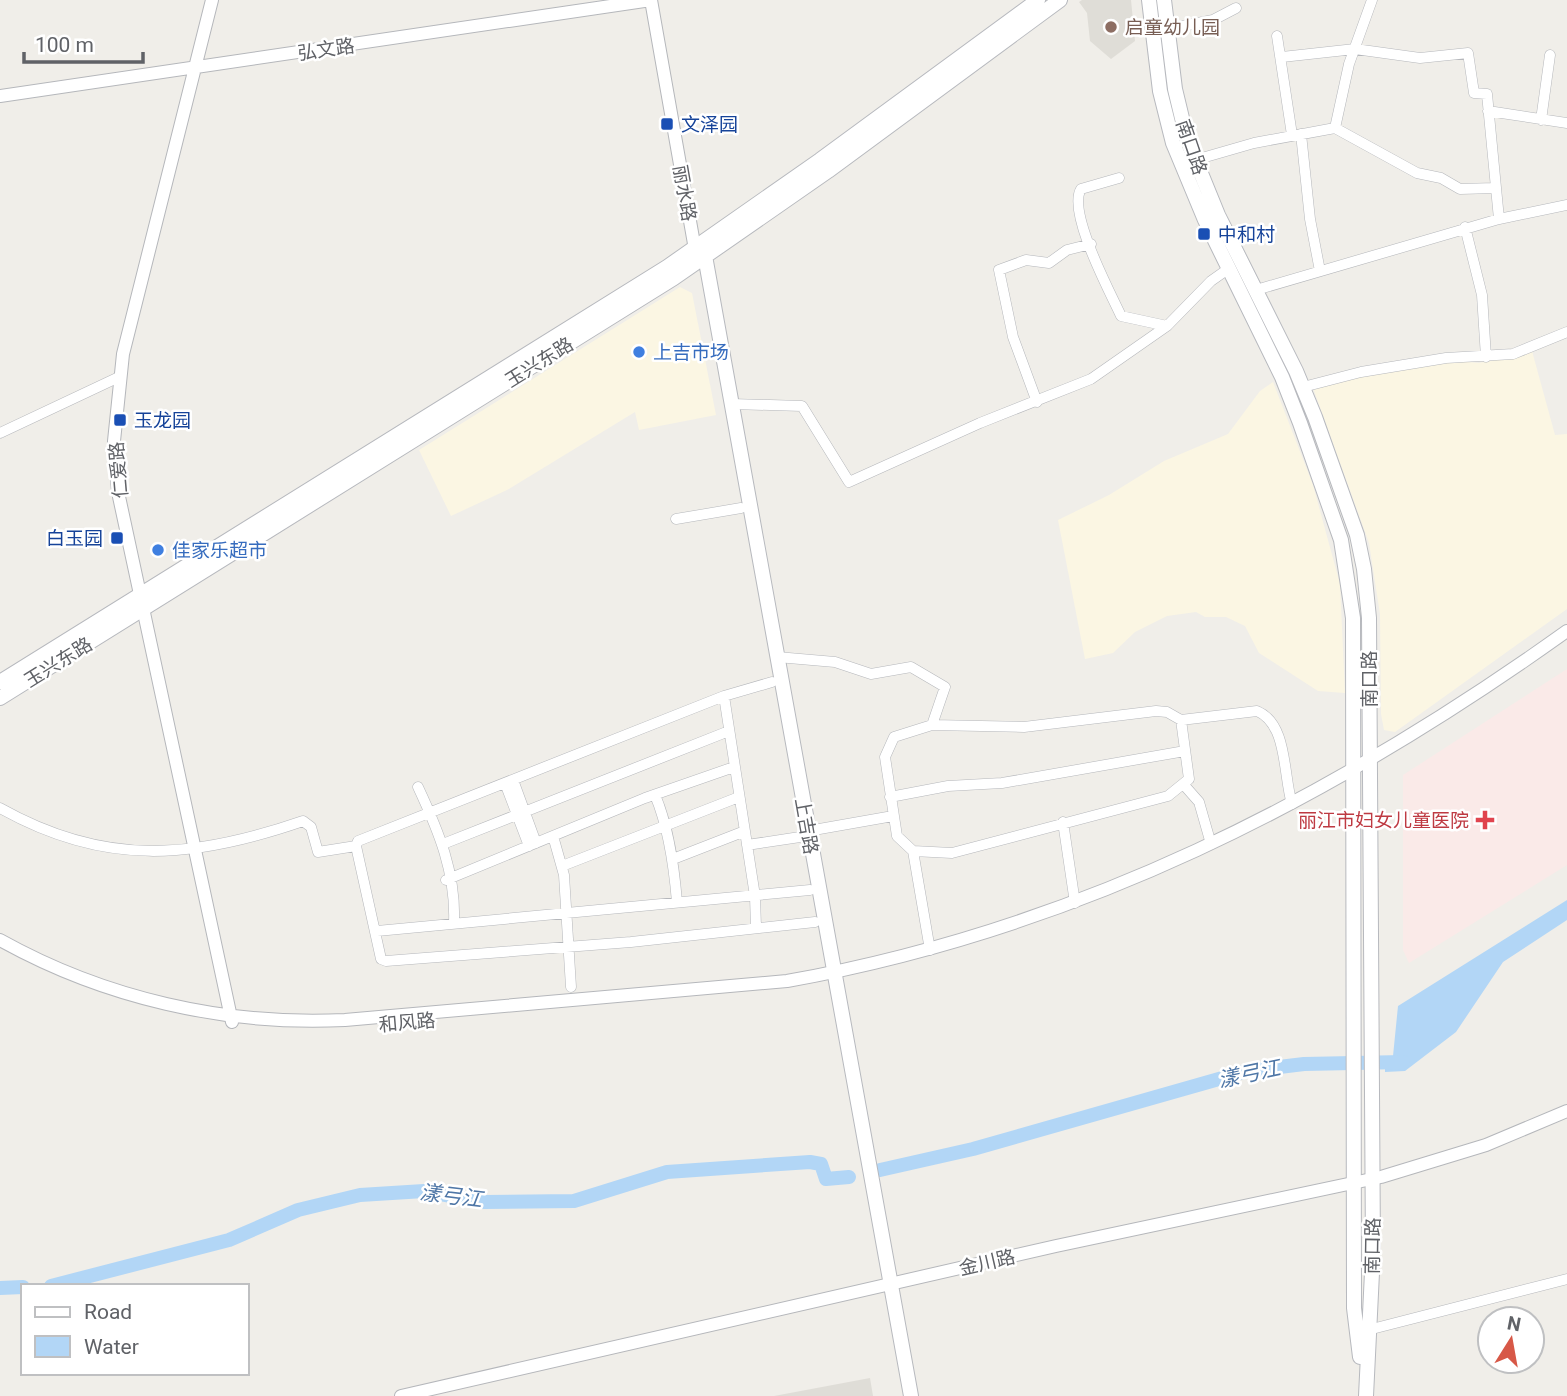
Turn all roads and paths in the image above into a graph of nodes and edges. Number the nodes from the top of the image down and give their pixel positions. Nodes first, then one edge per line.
1 (212, 0) edge
2 (614, 0) edge
3 (651, 0) edge
4 (658, 0) edge
5 (1038, 0) edge
6 (1060, 0) edge
7 (1149, 0) edge
8 (1164, 0) edge
9 (1372, 0) edge
10 (1236, 8) dead end
11 (1167, 29) junction
12 (1277, 36) dead end
13 (1355, 49) junction
14 (1550, 55) dead end
15 (1282, 57) junction
16 (196, 64) junction
17 (0, 89) edge
18 (0, 96) edge
19 (1488, 111) junction
20 (1541, 120) junction
21 (1567, 123) edge
22 (1335, 128) junction
23 (1297, 134) junction
24 (1195, 160) junction
25 (1119, 178) dead end
26 (1495, 188) junction
27 (1567, 205) edge
28 (1499, 219) junction
29 (1465, 227) junction
30 (1091, 244) junction
31 (700, 252) junction
32 (1228, 270) junction
33 (1320, 271) junction
34 (1256, 290) junction
35 (1167, 326) junction
36 (1567, 332) edge
37 (1486, 357) junction
38 (119, 377) junction
39 (1303, 387) junction
40 (1037, 402) junction
41 (732, 404) junction
42 (0, 433) edge
43 (741, 508) junction
44 (676, 519) dead end
45 (141, 603) junction
46 (1567, 631) edge
47 (1567, 641) edge
48 (777, 657) junction
49 (0, 682) edge
50 (772, 682) junction
51 (724, 696) junction
52 (0, 698) edge
53 (1181, 720) junction
54 (932, 725) junction
55 (729, 731) junction
56 (1185, 751) junction
57 (734, 766) junction
58 (1370, 766) junction
59 (1353, 776) junction
60 (509, 782) junction
61 (1184, 785) junction
62 (418, 787) dead end
63 (655, 795) junction
64 (739, 797) junction
65 (890, 797) junction
66 (1292, 804) junction
67 (0, 808) edge
68 (430, 813) junction
69 (521, 814) junction
70 (893, 816) junction
71 (1063, 822) junction
72 (665, 826) junction
73 (745, 831) junction
74 (804, 834) junction
75 (553, 836) junction
76 (443, 844) junction
77 (533, 844) junction
78 (1211, 844) junction
79 (747, 845) junction
80 (356, 846) junction
81 (193, 850) junction
82 (914, 851) junction
83 (673, 859) junction
84 (562, 866) junction
85 (449, 879) junction
86 (810, 890) junction
87 (755, 896) junction
88 (677, 902) junction
89 (1075, 903) junction
90 (568, 913) junction
91 (815, 922) junction
92 (454, 923) junction
93 (756, 929) junction
94 (377, 931) junction
95 (0, 940) edge
96 (569, 947) junction
97 (0, 950) edge
98 (930, 950) junction
99 (829, 977) junction
100 (571, 987) dead end
101 (231, 1020) junction
102 (1567, 1111) edge
103 (1372, 1179) junction
104 (1355, 1183) junction
105 (1567, 1279) edge
106 (886, 1286) junction
107 (1368, 1330) junction
108 (401, 1396) edge
109 (902, 1396) edge
110 (911, 1396) edge
111 (1360, 1396) edge
112 (1366, 1396) edge

1 - 16 street, 仁爱路
2 - 16 street, 弘文路
3 - 16 street, 弘文路
3 - 31 street, 丽水路
4 - 31 street, 丽水路
5 - 31 main road, 玉兴东路
6 - 31 main road, 玉兴东路
7 - 32 main road, 南口路
8 - 11 main road, 南口路
9 - 13 street
10 - 11 street
11 - 24 main road, 南口路
12 - 15 street
13 - 15 street
13 - 19 street
13 - 22 street
14 - 20 street
15 - 23 street
16 - 17 street, 弘文路
16 - 18 street, 弘文路
16 - 38 street, 仁爱路
19 - 20 street
19 - 26 street
20 - 21 street
22 - 23 street
22 - 26 street
23 - 24 street
23 - 33 street
24 - 34 main road, 南口路
25 - 30 street
26 - 28 street
27 - 28 street
28 - 29 street
29 - 33 street
29 - 37 street
30 - 35 street
30 - 40 street
31 - 41 main road, 上吉路
31 - 43 main road, 上吉路
31 - 45 main road, 玉兴东路
32 - 35 street
32 - 59 main road, 南口路
33 - 34 street
34 - 39 main road, 南口路
35 - 40 street
36 - 37 street
37 - 39 street
38 - 42 street
38 - 45 street, 仁爱路
39 - 58 main road, 南口路
40 - 41 street
41 - 48 main road, 上吉路
43 - 44 street
43 - 50 main road, 上吉路
45 - 49 main road, 玉兴东路
45 - 52 main road, 玉兴东路
45 - 81 street, 仁爱路
46 - 58 street
47 - 58 street
48 - 54 street
48 - 74 main road, 上吉路
50 - 51 street
50 - 74 main road, 上吉路
51 - 55 street
51 - 60 street
53 - 54 street
53 - 56 street
53 - 66 street
54 - 65 street
55 - 57 street
55 - 69 street
56 - 61 street
56 - 65 street
57 - 63 street
57 - 64 street
58 - 59 street
58 - 103 main road, 南口路
59 - 66 street
59 - 99 street
59 - 104 main road, 南口路
60 - 68 street
60 - 69 street
61 - 71 street
61 - 78 street
62 - 68 street
63 - 72 street
63 - 75 street
64 - 72 street
64 - 73 street
65 - 70 street
66 - 78 street
67 - 81 street
68 - 76 street
68 - 80 street
68 - 85 street
69 - 76 street
69 - 77 street
70 - 74 street
70 - 82 street
71 - 82 street
71 - 89 street
72 - 83 street
72 - 84 street
73 - 79 street
73 - 83 street
74 - 79 street
74 - 86 main road, 上吉路
74 - 99 main road, 上吉路
75 - 77 street
75 - 84 street
76 - 85 street
77 - 85 street
78 - 89 street
79 - 87 street
80 - 81 street
80 - 94 street
81 - 101 street, 仁爱路
82 - 98 street
83 - 88 street
84 - 90 street
85 - 92 street
86 - 87 street
86 - 91 main road, 上吉路
87 - 88 street
87 - 93 street
88 - 90 street
89 - 98 street
90 - 92 street
90 - 96 street
91 - 93 street
91 - 99 main road, 上吉路
92 - 94 street
93 - 96 street
94 - 96 street
95 - 101 street, 和风路
96 - 100 street
97 - 101 street, 和风路
98 - 99 street
99 - 101 street, 和风路
99 - 106 main road, 上吉路
102 - 103 street, 金川路
103 - 104 street, 金川路
103 - 107 main road, 南口路
104 - 106 street, 金川路
104 - 111 main road, 南口路
105 - 107 street
106 - 108 street, 金川路
106 - 109 main road, 上吉路
106 - 110 main road, 上吉路
107 - 112 main road, 南口路

